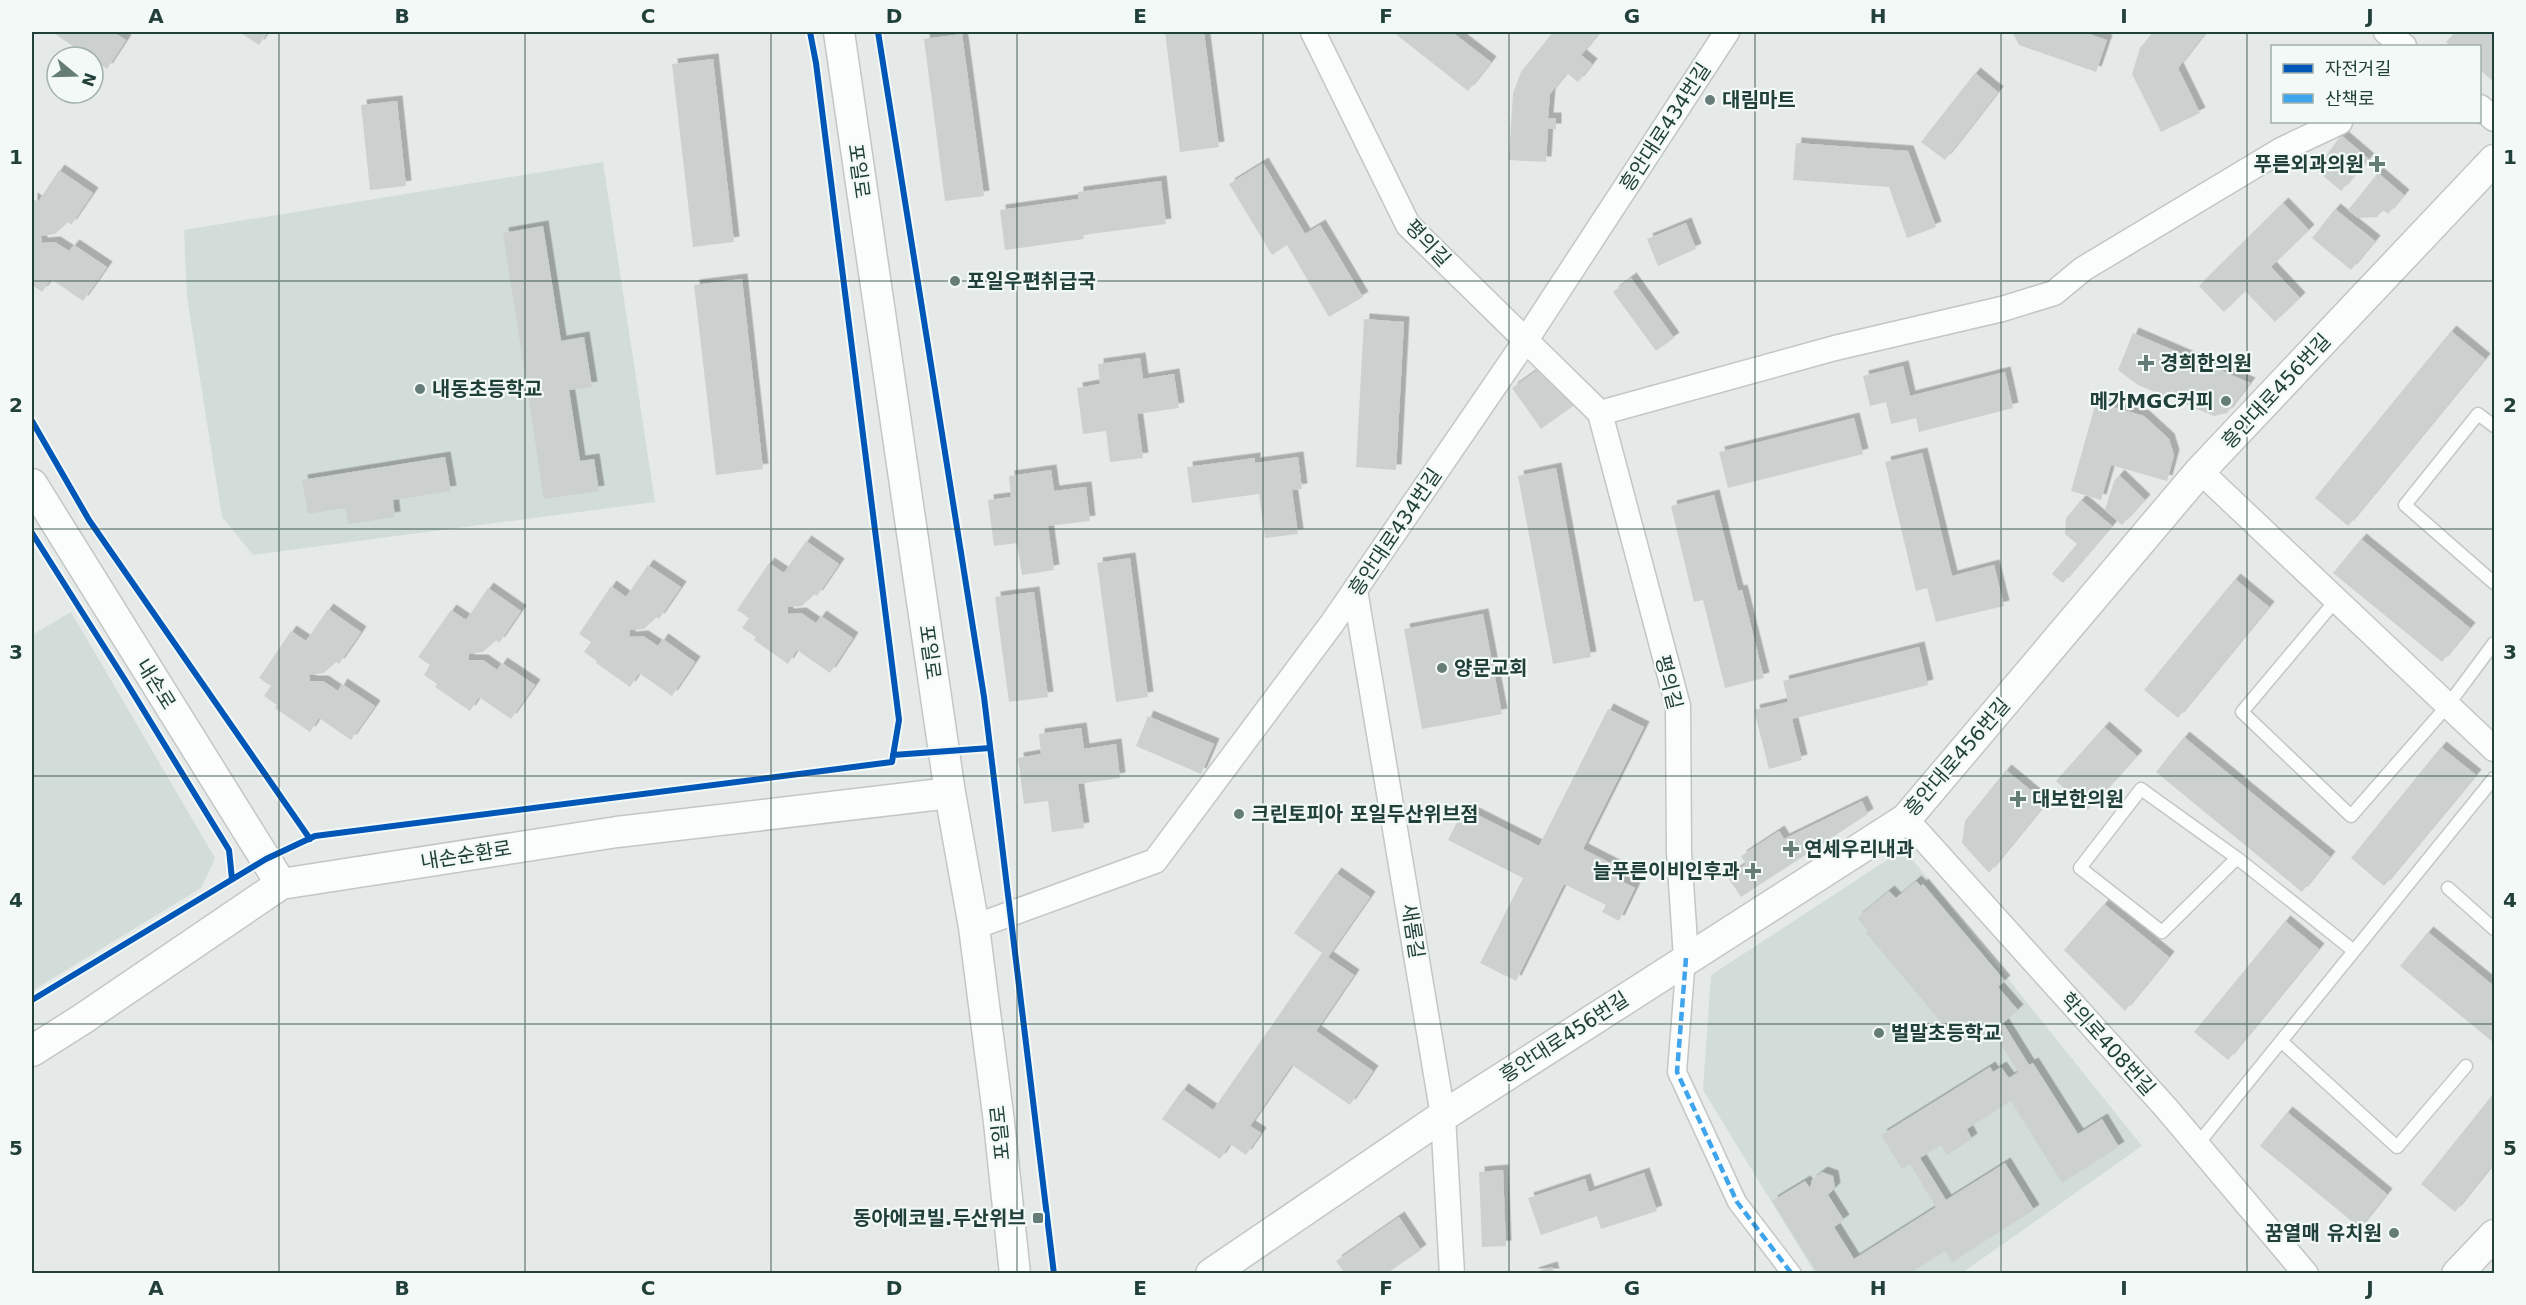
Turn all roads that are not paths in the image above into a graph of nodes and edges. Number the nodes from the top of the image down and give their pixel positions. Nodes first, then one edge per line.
1 (839, 32) edge
2 (1313, 32) edge
3 (1727, 32) edge
4 (2386, 32) edge
5 (2403, 45) edge
6 (2481, 108) edge
7 (2494, 119) edge
8 (2338, 123) edge
9 (2494, 160) edge
10 (1526, 340) junction
11 (1600, 413) junction
12 (2494, 426) edge
13 (2200, 471) junction
14 (32, 484) edge
15 (2494, 583) edge
16 (1355, 590) junction
17 (2336, 600) junction
18 (2494, 643) edge
19 (2448, 705) junction
20 (2494, 749) edge
21 (2494, 778) edge
22 (950, 793) junction
23 (1906, 819) junction
24 (2237, 858) junction
25 (281, 884) junction
26 (2448, 888) dead end
27 (974, 927) junction
28 (2494, 929) edge
29 (2354, 951) junction
30 (1686, 958) junction
31 (2281, 1041) junction
32 (32, 1050) edge
33 (2466, 1066) dead end
34 (1443, 1116) junction
35 (2197, 1145) junction
36 (2494, 1234) edge
37 (1015, 1274) edge
38 (1211, 1274) edge
39 (1452, 1274) edge
40 (1792, 1274) edge
41 (2306, 1274) edge
42 (2457, 1274) edge

1 - 22 street, 포일로
2 - 10 street, 평의길
3 - 10 street, 흥안대로434번길
4 - 5 street
6 - 7 street
8 - 11 street
9 - 13 street, 흥안대로456번길
10 - 11 street, 평의길
10 - 16 street, 흥안대로434번길
11 - 30 street, 평의길
12 - 15 lane
13 - 17 street
13 - 23 street, 흥안대로456번길
14 - 25 street, 내손로
16 - 27 street, 흥안대로434번길
16 - 34 street, 새롬길
17 - 19 street
17 - 19 lane
18 - 19 lane
19 - 20 street
21 - 29 lane
22 - 25 street, 내손순환로
22 - 27 street, 포일로
23 - 30 street, 흥안대로456번길
23 - 35 street, 학의로408번길
24 - 24 lane
24 - 29 lane
25 - 32 street, 내손순환로
26 - 28 lane
27 - 37 street, 포일로
29 - 31 lane
30 - 34 street, 흥안대로456번길
30 - 40 street
31 - 33 lane
31 - 35 lane
34 - 38 street, 흥안대로456번길
34 - 39 street, 새롬길
35 - 41 street, 학의로408번길
36 - 42 street

